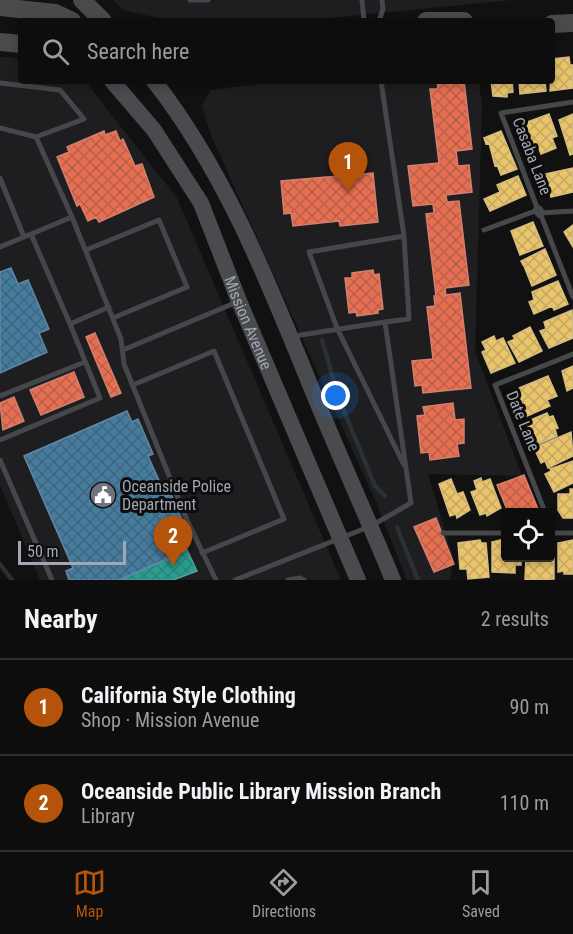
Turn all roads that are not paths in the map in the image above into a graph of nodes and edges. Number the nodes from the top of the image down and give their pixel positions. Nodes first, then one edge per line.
1 (82, 0) edge
2 (190, 0) edge
3 (208, 0) edge
4 (362, 0) edge
5 (382, 0) edge
6 (0, 7) edge
7 (53, 11) edge
8 (66, 18) edge
9 (100, 18) edge
10 (364, 18) edge
11 (380, 18) edge
12 (573, 23) edge
13 (555, 24) edge
14 (0, 42) edge
15 (18, 44) edge
16 (0, 83) edge
17 (115, 84) edge
18 (156, 84) edge
19 (381, 84) edge
20 (573, 102) edge
21 (0, 128) edge
22 (36, 137) junction
23 (0, 178) edge
24 (539, 211) junction
25 (573, 211) edge
26 (72, 217) junction
27 (484, 230) dead end
28 (31, 234) junction
29 (404, 236) junction
30 (24, 237) junction
31 (0, 247) edge
32 (86, 250) junction
33 (573, 297) edge
34 (239, 301) junction
35 (109, 307) junction
36 (113, 318) junction
37 (385, 322) junction
38 (70, 324) junction
39 (337, 328) junction
40 (293, 337) junction
41 (123, 350) junction
42 (573, 354) edge
43 (85, 362) junction
44 (133, 385) junction
45 (0, 396) edge
46 (0, 440) edge
47 (0, 460) edge
48 (406, 471) junction
49 (543, 508) edge
50 (371, 526) junction
51 (443, 533) dead end
52 (501, 533) edge
53 (555, 533) edge
54 (573, 533) edge
55 (341, 538) junction
56 (202, 553) junction
57 (52, 580) edge
58 (216, 580) edge
59 (235, 580) edge
60 (288, 580) edge
61 (304, 580) edge
62 (358, 580) edge
63 (393, 580) edge

1 - 9 main road
2 - 3 lane
4 - 10 lane
5 - 11 lane
6 - 7 main road
7 - 8 main road
12 - 13 main road
14 - 15 main road
16 - 22 lane
17 - 34 main road, Mission Avenue
18 - 40 main road, Mission Avenue
19 - 29 lane
20 - 24 lane, Casaba Lane
21 - 22 lane
22 - 26 lane
23 - 30 lane
24 - 25 lane
24 - 27 lane
24 - 33 lane, Casaba Lane
26 - 28 lane
26 - 32 lane
28 - 30 lane
28 - 38 lane
29 - 37 lane
29 - 39 lane
30 - 31 lane
32 - 35 lane
32 - 36 lane
34 - 41 lane
34 - 55 main road, Mission Avenue
35 - 36 lane
35 - 38 lane
36 - 41 lane
37 - 39 lane
37 - 48 lane
38 - 43 lane
39 - 40 lane
39 - 48 lane
40 - 50 main road, Mission Avenue
41 - 44 lane
42 - 49 lane, Date Lane
43 - 45 lane
43 - 46 lane
44 - 56 lane
44 - 56 lane
47 - 57 lane
48 - 50 lane
50 - 55 lane
50 - 63 main road, Mission Avenue
51 - 52 lane
53 - 54 lane
55 - 59 lane
55 - 62 main road, Mission Avenue
56 - 58 lane
60 - 61 lane

